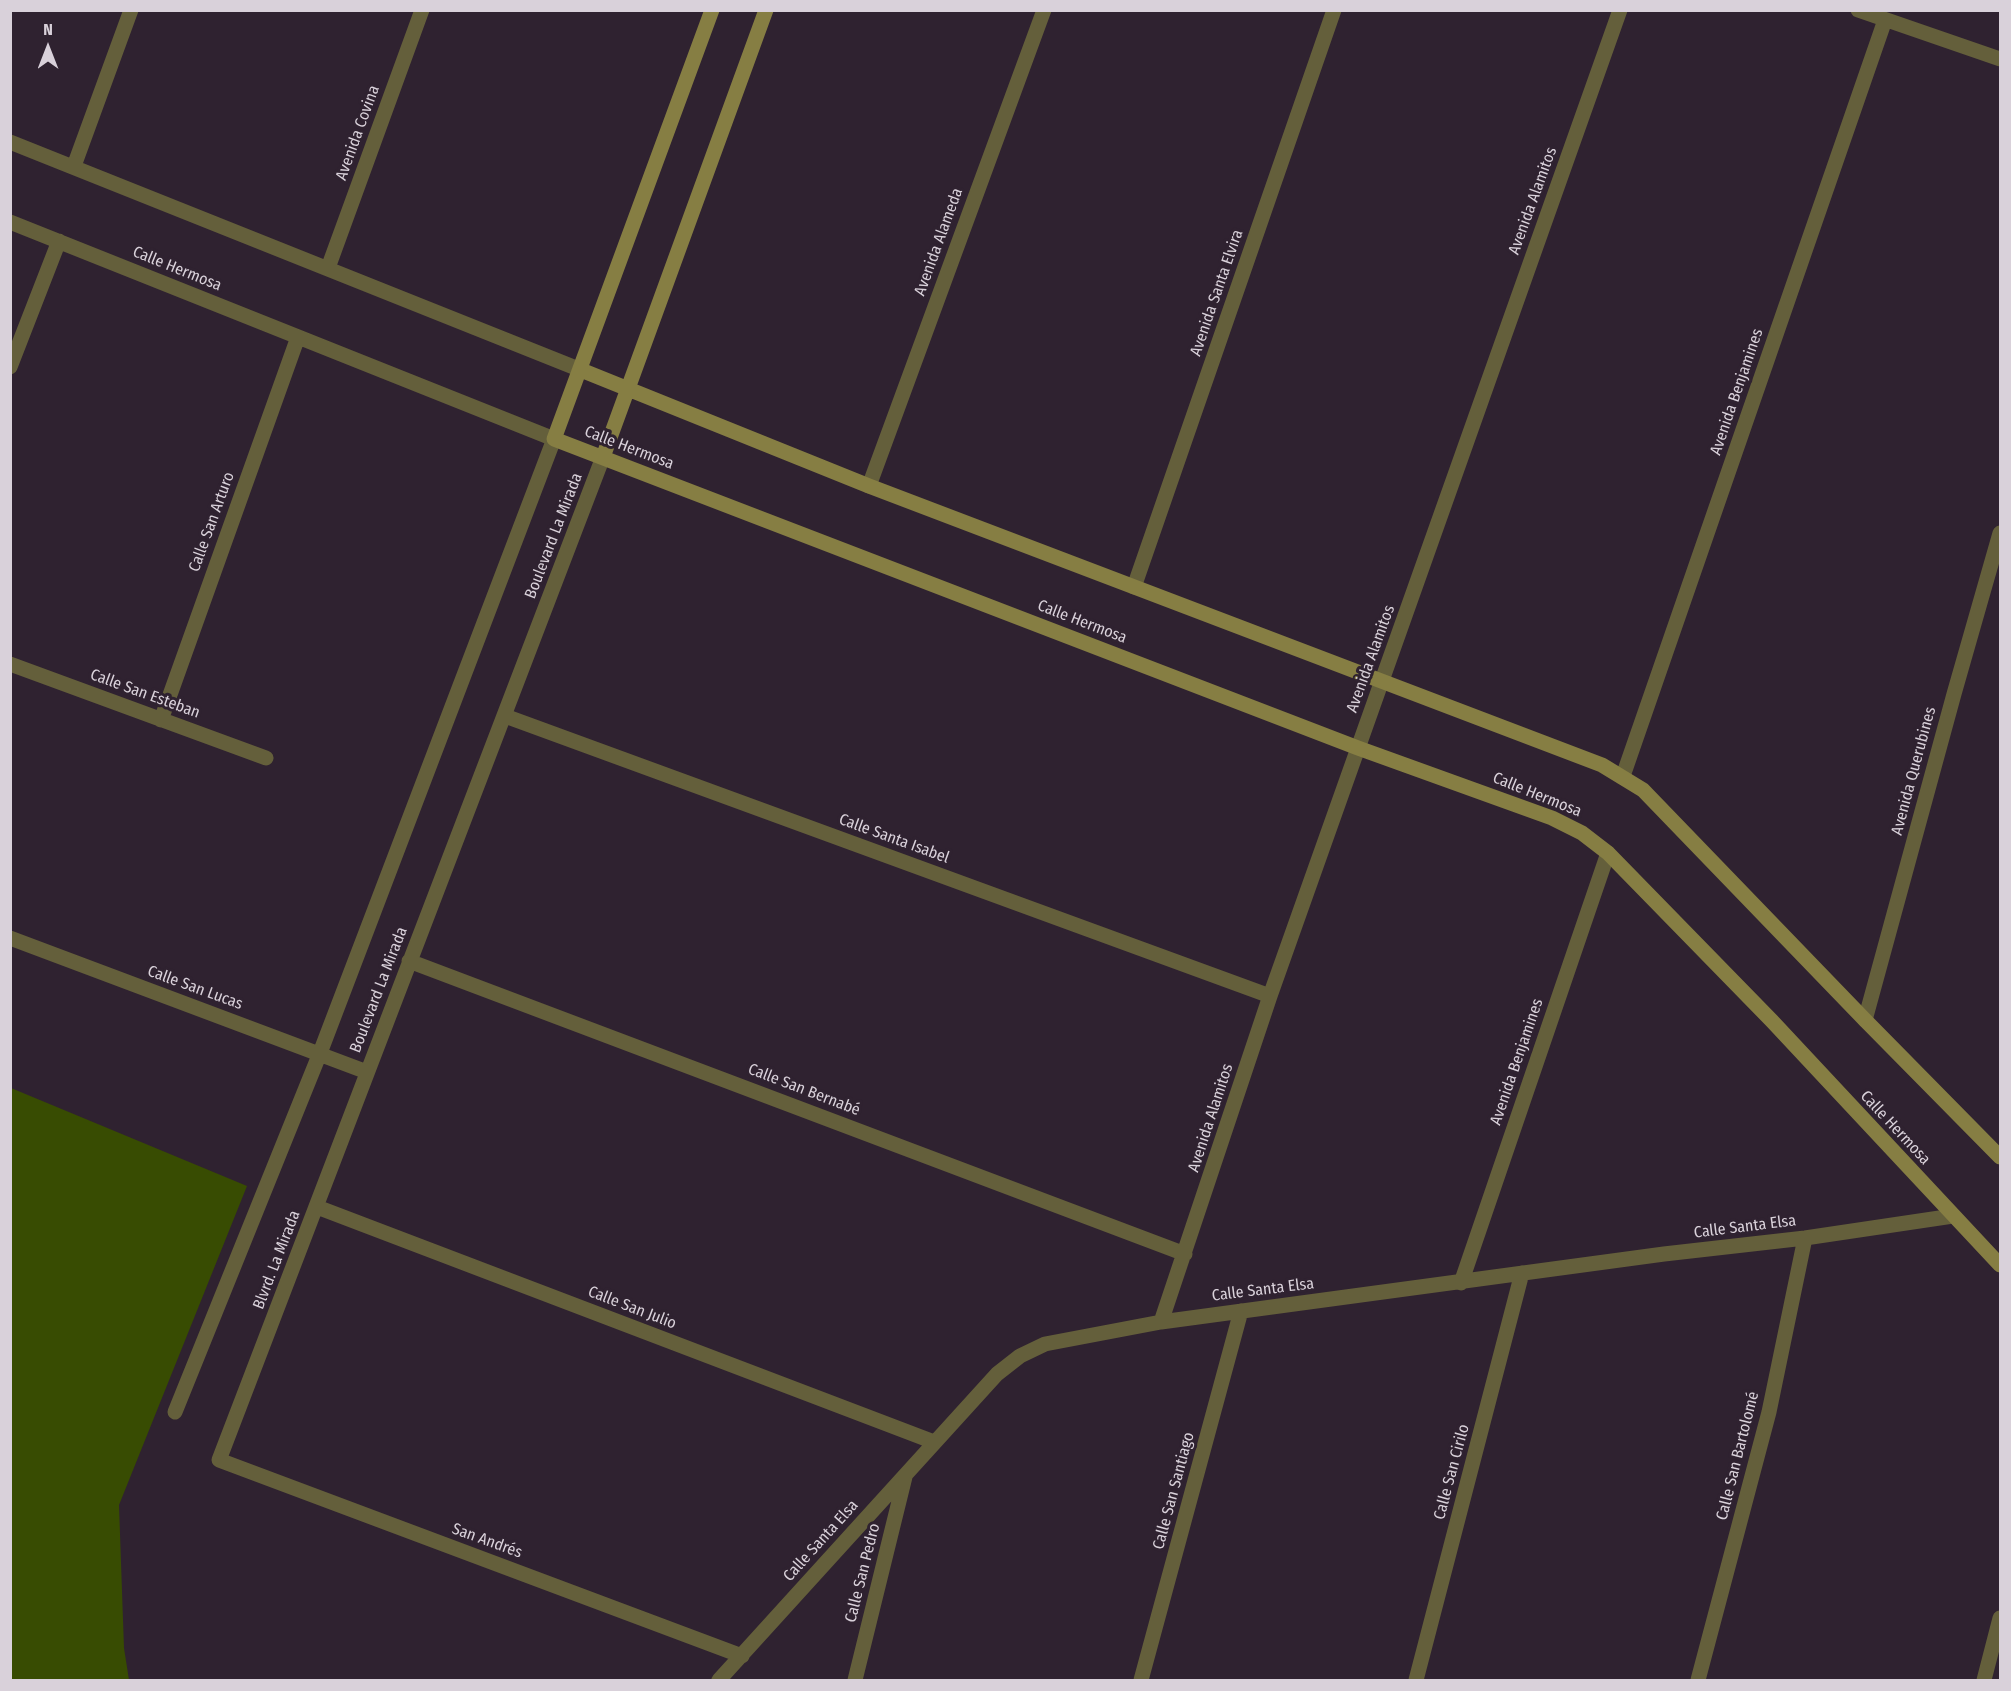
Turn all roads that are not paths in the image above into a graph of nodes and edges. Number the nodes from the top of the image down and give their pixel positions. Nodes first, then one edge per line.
1 (131, 10) edge
2 (422, 10) edge
3 (712, 10) edge
4 (766, 10) edge
5 (1044, 10) edge
6 (1334, 10) edge
7 (1620, 10) edge
8 (1858, 10) edge
9 (1885, 20) junction
10 (2001, 59) edge
11 (10, 142) edge
12 (74, 166) junction
13 (10, 222) edge
14 (59, 241) junction
15 (328, 268) junction
16 (298, 337) junction
17 (10, 367) edge
18 (581, 370) junction
19 (629, 388) junction
20 (554, 439) junction
21 (603, 457) junction
22 (869, 486) junction
23 (2001, 533) edge
24 (1134, 587) junction
25 (10, 664) edge
26 (1382, 681) junction
27 (505, 716) junction
28 (161, 720) junction
29 (1358, 748) junction
30 (267, 758) dead end
31 (1623, 776) junction
32 (1608, 853) junction
33 (10, 938) edge
34 (409, 961) junction
35 (1270, 996) junction
36 (1865, 1020) junction
37 (320, 1053) junction
38 (368, 1072) junction
39 (2001, 1157) edge
40 (317, 1207) junction
41 (1953, 1216) junction
42 (1805, 1238) junction
43 (1185, 1254) junction
44 (2001, 1266) edge
45 (1522, 1273) junction
46 (1461, 1283) junction
47 (1241, 1311) junction
48 (1161, 1322) junction
49 (175, 1412) dead end
50 (934, 1442) junction
51 (219, 1460) joint
52 (906, 1474) junction
53 (2001, 1618) edge
54 (742, 1656) junction
55 (719, 1680) edge
56 (855, 1680) edge
57 (1141, 1680) edge
58 (1416, 1680) edge
59 (1698, 1680) edge
60 (1984, 1680) edge

1 - 12 street
2 - 15 street, Avenida Covina
3 - 18 street, Boulevard La Mirada
4 - 19 street, Boulevard La Mirada
5 - 22 street, Avenida Alameda
6 - 24 street, Avenida Santa Elvira
7 - 26 street, Avenida Alamitos
8 - 9 street
9 - 10 street
9 - 31 street, Avenida Benjamines
11 - 12 street
12 - 15 street
13 - 14 street, Calle Hermosa
14 - 16 street, Calle Hermosa
14 - 17 street
15 - 18 street
16 - 20 street, Calle Hermosa
16 - 28 street, Calle San Arturo
18 - 19 street
18 - 20 street, Boulevard La Mirada
19 - 21 street, Boulevard La Mirada
19 - 22 street
20 - 21 street, Calle Hermosa
20 - 37 street, Boulevard La Mirada
21 - 27 street, Boulevard La Mirada
21 - 29 street, Calle Hermosa
22 - 24 street
23 - 36 street, Avenida Querubines
24 - 26 street
25 - 28 street, Calle San Esteban
26 - 29 street, Avenida Alamitos
26 - 31 street
27 - 34 street, Boulevard La Mirada
27 - 35 street, Calle Santa Isabel
28 - 30 street, Calle San Esteban
29 - 32 street, Calle Hermosa
29 - 35 street, Avenida Alamitos
31 - 36 street
32 - 41 street, Calle Hermosa
32 - 46 street, Avenida Benjamines
33 - 37 street, Calle San Lucas
34 - 38 street, Boulevard La Mirada
34 - 43 street, Calle San Bernabé
35 - 43 street, Avenida Alamitos
36 - 39 street
37 - 38 street, Calle San Lucas
37 - 49 street
38 - 40 street, Blvrd. La Mirada
40 - 50 street, Calle San Julio
40 - 51 street, Blvrd. La Mirada
41 - 42 street, Calle Santa Elsa
41 - 44 street, Calle Hermosa
42 - 45 street, Calle Santa Elsa
42 - 59 street, Calle San Bartolomé
43 - 48 street, Avenida Alamitos
45 - 46 street, Calle Santa Elsa
45 - 58 street, Calle San Cirilo
46 - 47 street, Calle Santa Elsa
47 - 48 street, Calle Santa Elsa
47 - 57 street, Calle San Santiago
48 - 50 street, Calle Santa Elsa
50 - 52 street, Calle Santa Elsa
51 - 54 street, San Andrés
52 - 54 street, Calle Santa Elsa
52 - 56 street, Calle San Pedro
53 - 60 street
54 - 55 street, Calle Santa Elsa

